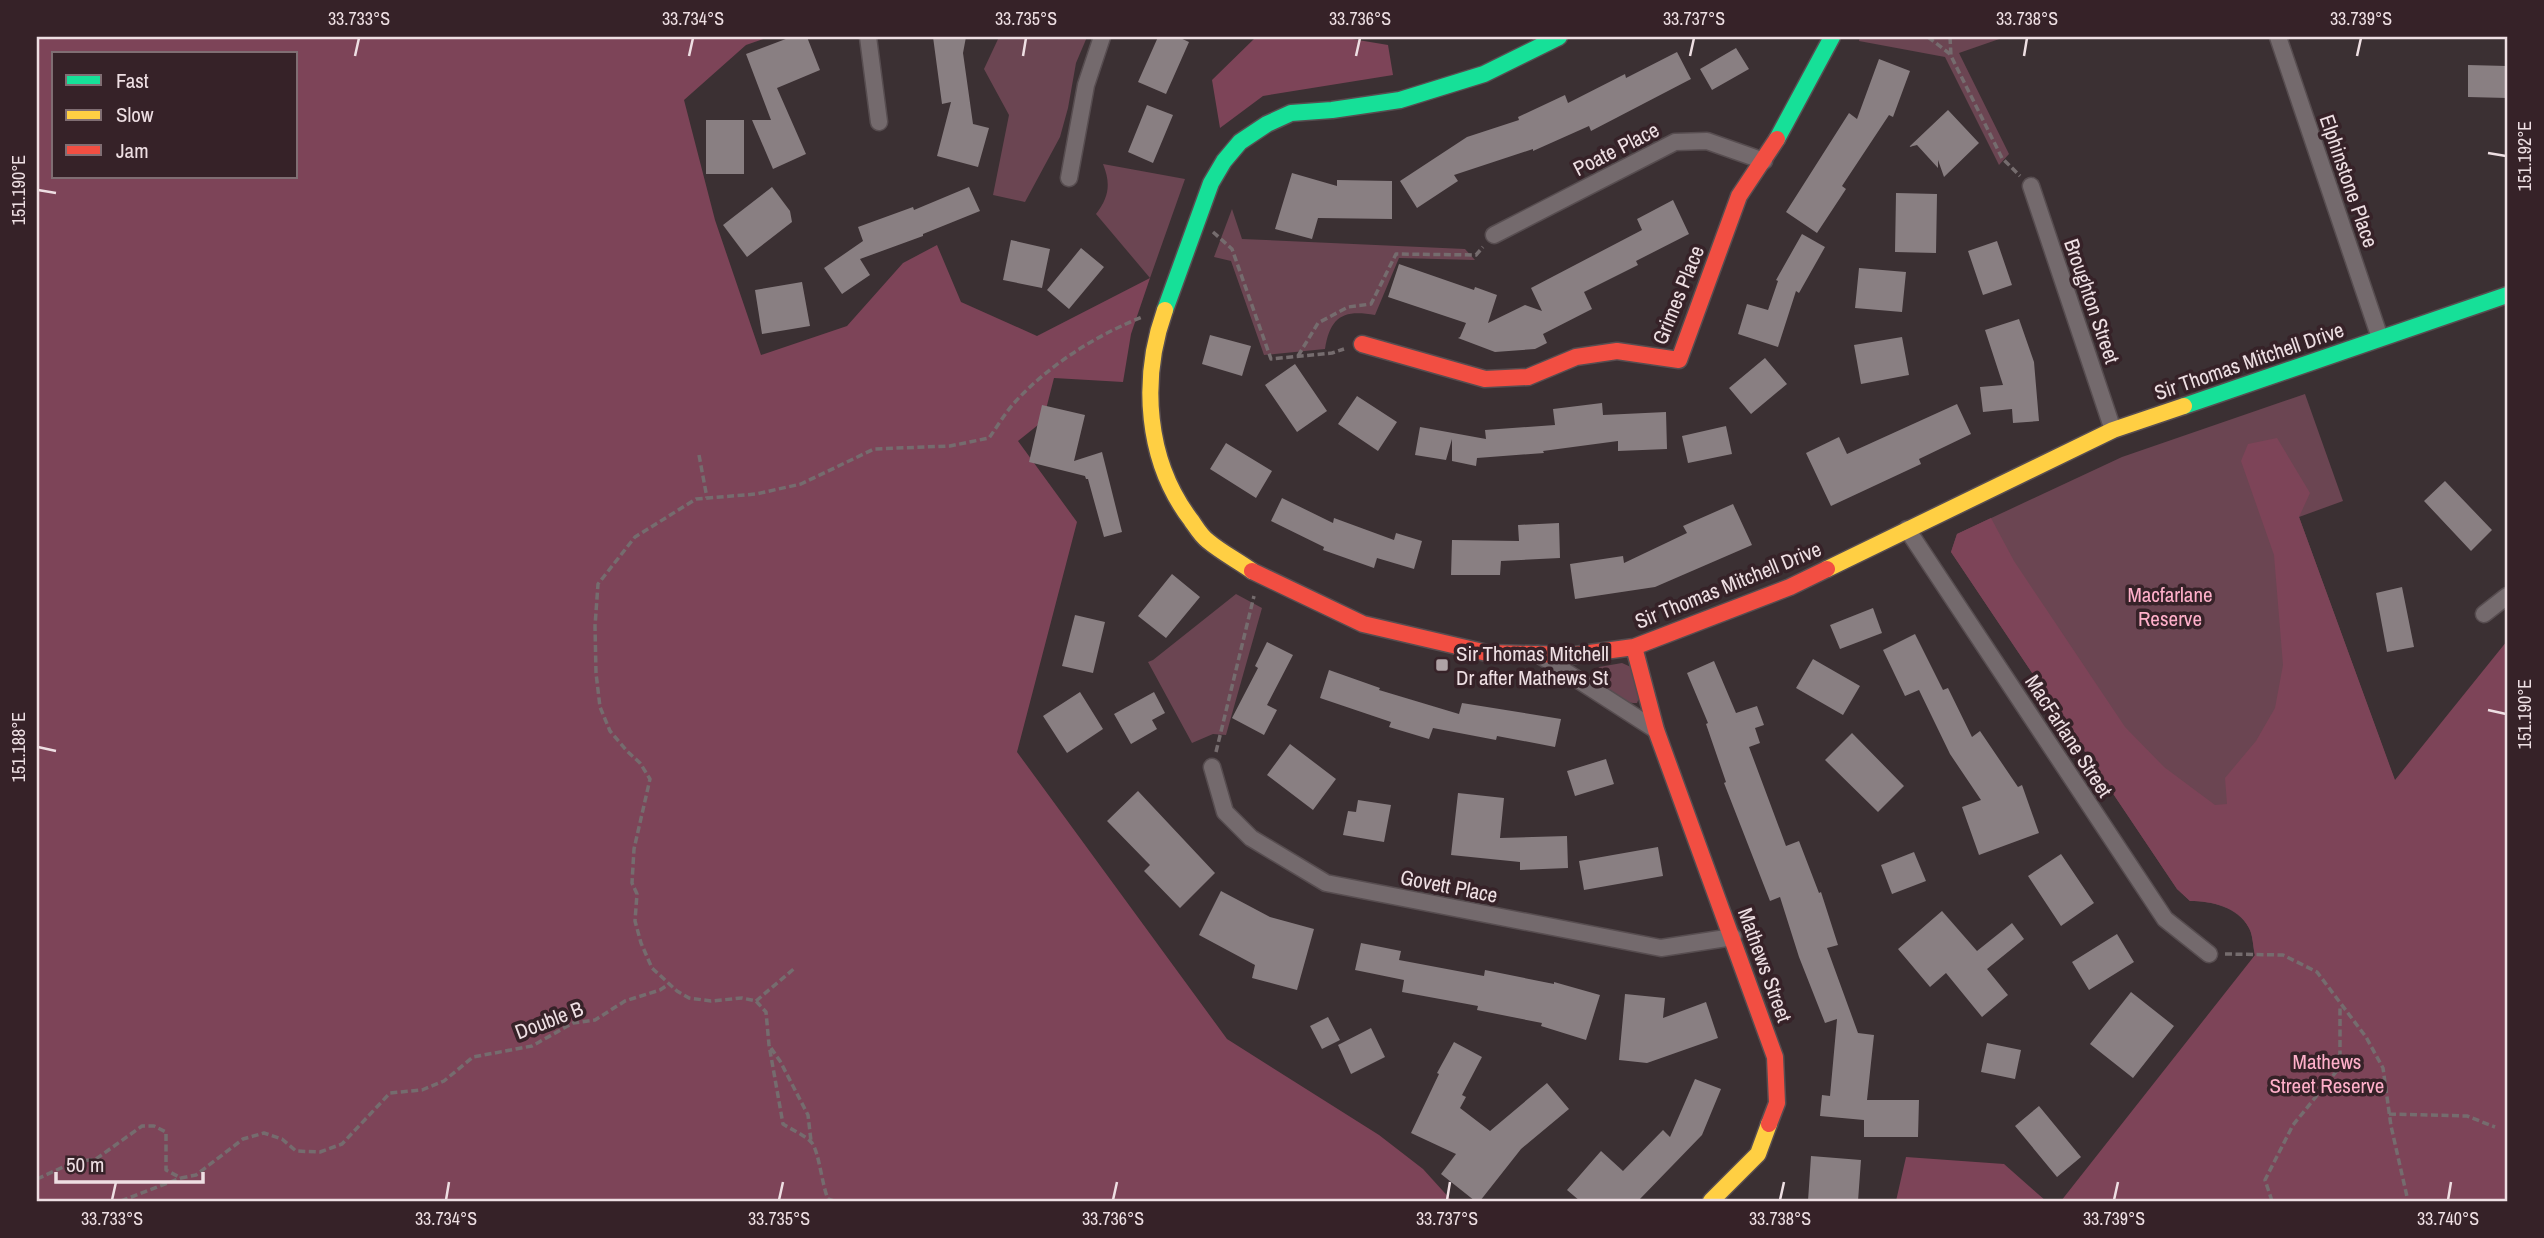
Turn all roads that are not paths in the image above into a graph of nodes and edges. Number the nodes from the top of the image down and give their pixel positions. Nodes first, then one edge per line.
1 (868, 37) edge
2 (1102, 37) edge
3 (1559, 37) edge
4 (1832, 37) edge
5 (2278, 37) edge
6 (879, 122) dead end
7 (1764, 161) junction
8 (1069, 178) dead end
9 (2031, 186) road end
10 (1494, 235) road end
11 (2507, 295) edge
12 (2380, 338) junction
13 (1362, 344) road end
14 (2113, 430) junction
15 (1907, 529) junction
16 (2507, 596) edge
17 (2484, 614) dead end
18 (1634, 647) junction
19 (1538, 654) junction
20 (1656, 730) junction
21 (1212, 767) road end
22 (1733, 937) junction
23 (2209, 954) road end
24 (1711, 1201) edge

1 - 6 street
2 - 8 street
3 - 19 street, Sir Thomas Mitchell Drive
4 - 7 street, Grimes Place
5 - 12 street, Elphinstone Place
7 - 10 street, Poate Place
7 - 13 street, Grimes Place
9 - 14 street, Broughton Street
11 - 12 street, Sir Thomas Mitchell Drive
12 - 14 street, Sir Thomas Mitchell Drive
14 - 15 street, Sir Thomas Mitchell Drive
15 - 18 street, Sir Thomas Mitchell Drive
15 - 23 street, MacFarlane Street
16 - 17 street
18 - 19 street, Sir Thomas Mitchell Drive
18 - 20 street, Mathews Street
19 - 20 street
20 - 22 street, Mathews Street
21 - 22 street, Govett Place
22 - 24 street, Mathews Street

